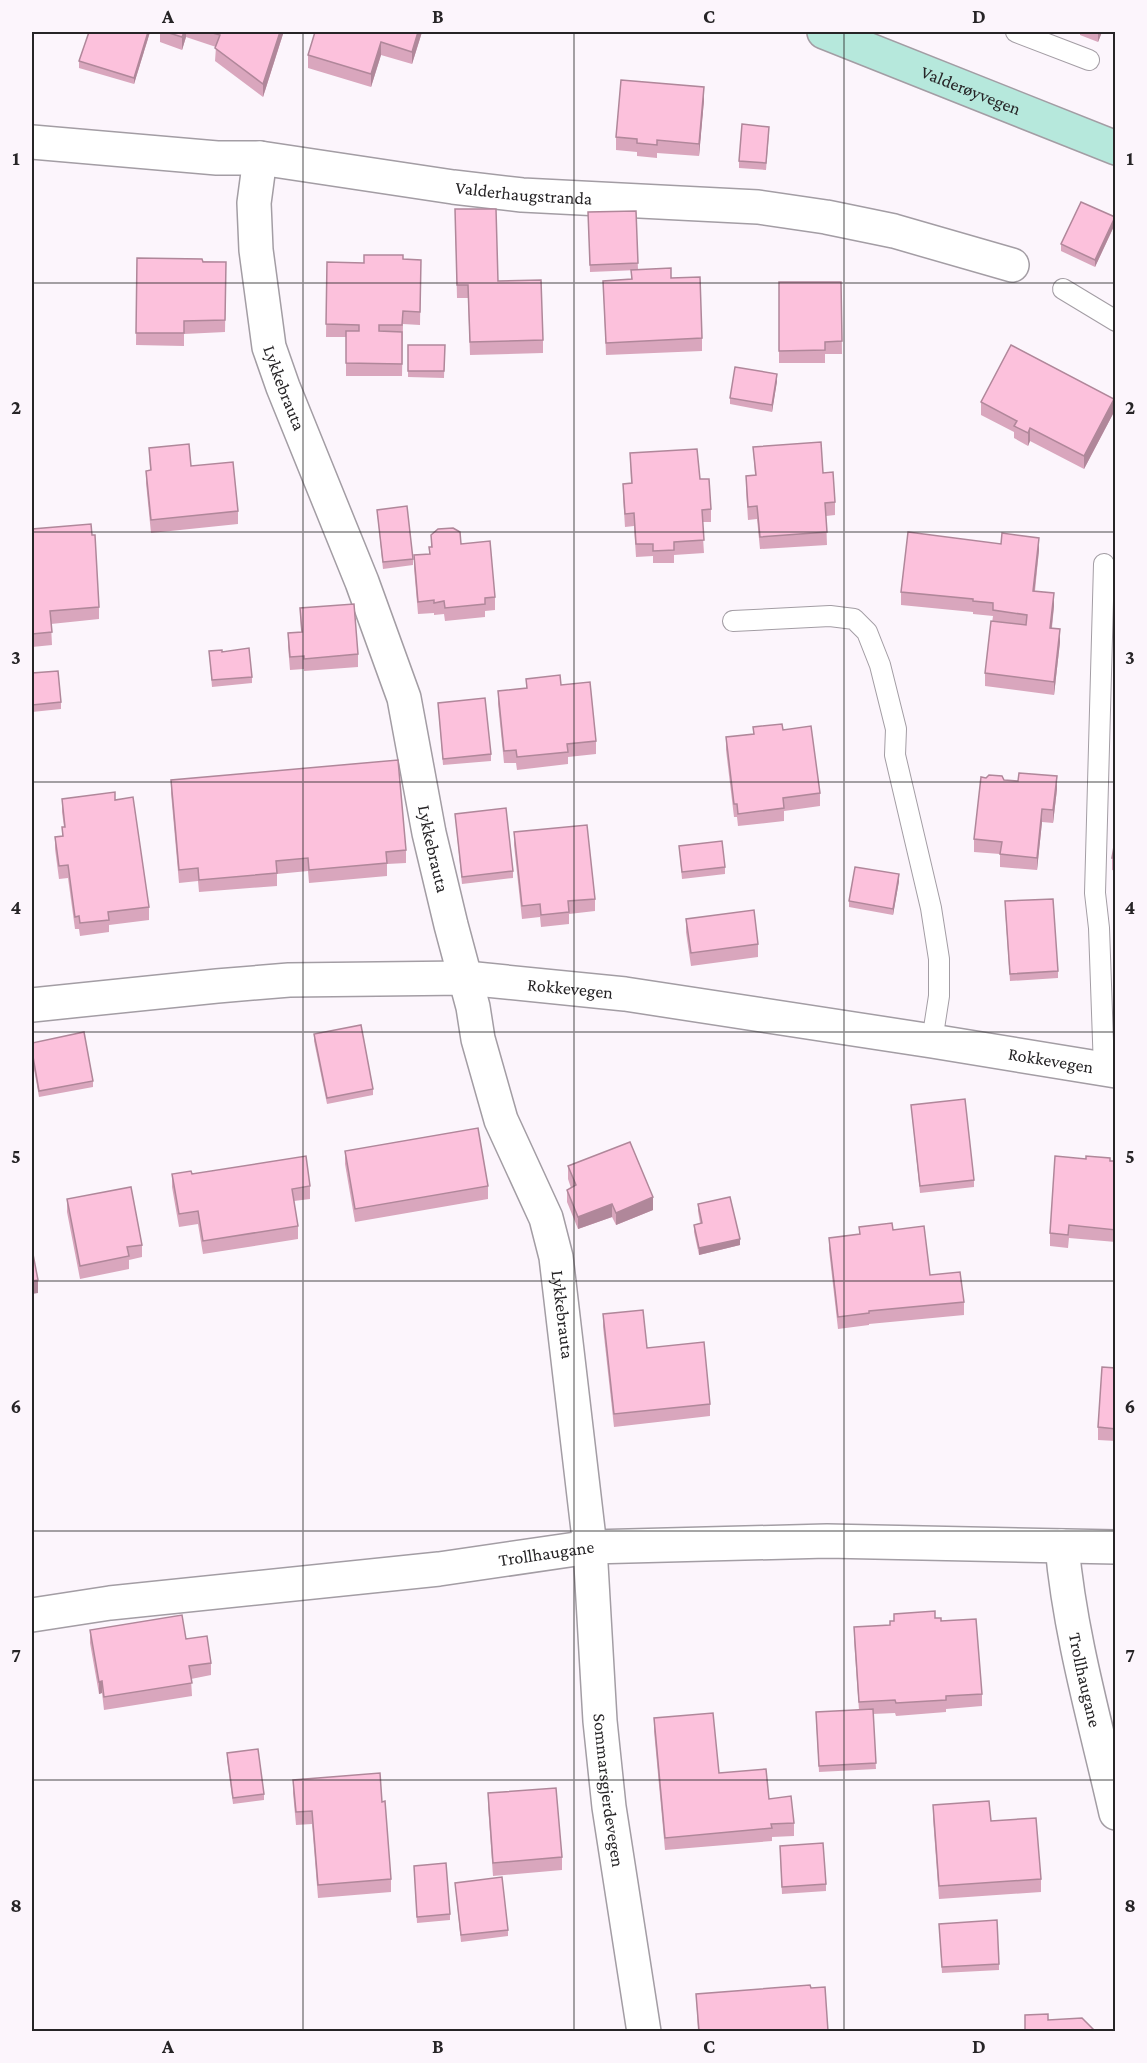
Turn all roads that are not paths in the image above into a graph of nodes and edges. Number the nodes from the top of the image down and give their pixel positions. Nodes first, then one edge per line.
1 (824, 32) edge
2 (1016, 32) edge
3 (1089, 60) dead end
4 (32, 142) edge
5 (1116, 148) edge
6 (260, 158) junction
7 (1012, 265) dead end
8 (1063, 289) dead end
9 (1116, 321) edge
10 (1104, 564) dead end
11 (733, 621) dead end
12 (466, 978) junction
13 (32, 1005) edge
14 (932, 1041) junction
15 (1110, 1070) edge
16 (1062, 1546) junction
17 (590, 1547) junction
18 (1116, 1547) edge
19 (32, 1615) edge
20 (1116, 1813) edge
21 (644, 2031) edge

1 - 5 main road, Valderøyvegen
2 - 3 lane
4 - 6 street, Valderhaugstranda
6 - 7 street, Valderhaugstranda
6 - 12 street, Lykkebrauta
8 - 9 lane
10 - 15 lane, Rokkevegen
11 - 14 lane
12 - 13 street, Rokkevegen
12 - 14 street, Rokkevegen
12 - 17 street, Lykkebrauta
14 - 15 street, Rokkevegen
16 - 17 street, Trollhaugane
16 - 18 street, Trollhaugane
16 - 20 street, Trollhaugane
17 - 19 street, Trollhaugane
17 - 21 street, Sommarsgjerdevegen

